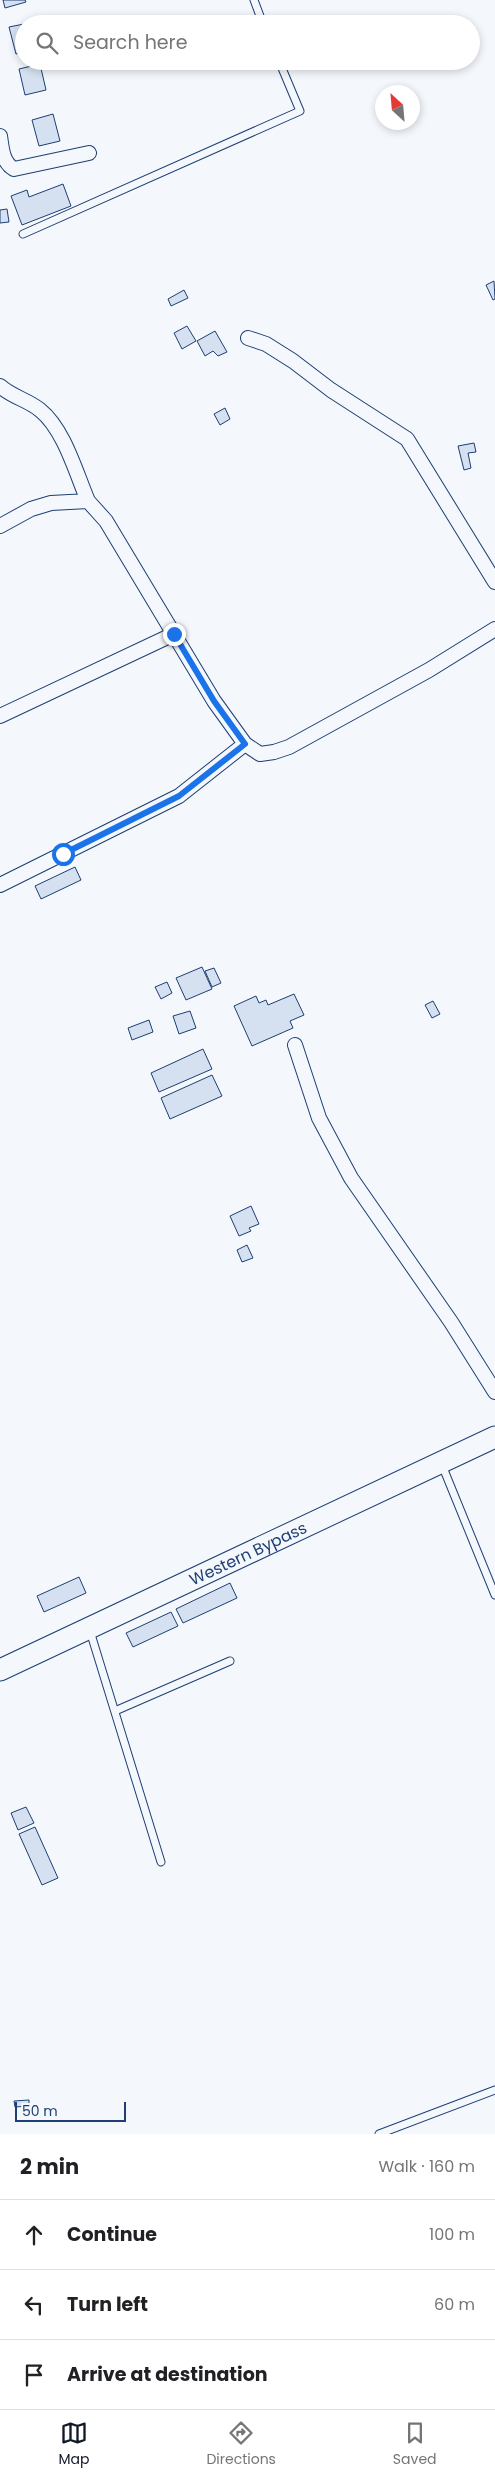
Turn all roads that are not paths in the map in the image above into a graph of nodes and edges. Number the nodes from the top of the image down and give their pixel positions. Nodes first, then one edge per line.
1 (254, 0) edge
2 (260, 15) edge
3 (283, 70) edge
4 (0, 136) edge
5 (89, 153) dead end
6 (23, 234) dead end
7 (248, 338) dead end
8 (0, 386) edge
9 (88, 501) junction
10 (0, 526) edge
11 (495, 582) edge
12 (495, 629) edge
13 (174, 634) junction
14 (0, 716) edge
15 (245, 744) junction
16 (0, 885) edge
17 (295, 1045) dead end
18 (495, 1392) edge
19 (495, 1437) edge
20 (441, 1462) junction
21 (495, 1595) edge
22 (89, 1628) junction
23 (230, 1661) dead end
24 (0, 1670) edge
25 (115, 1711) junction
26 (161, 1862) dead end
27 (495, 2090) edge
28 (379, 2134) edge

1 - 2 lane
3 - 6 lane
4 - 5 street
7 - 11 street
8 - 9 street
9 - 10 street
9 - 13 street
12 - 15 street
13 - 14 street
13 - 15 street
15 - 16 street
17 - 18 street
19 - 20 main road, Western Bypass
20 - 21 lane
20 - 22 main road, Western Bypass
22 - 24 main road, Western Bypass
22 - 25 lane
23 - 25 lane
25 - 26 lane
27 - 28 lane

